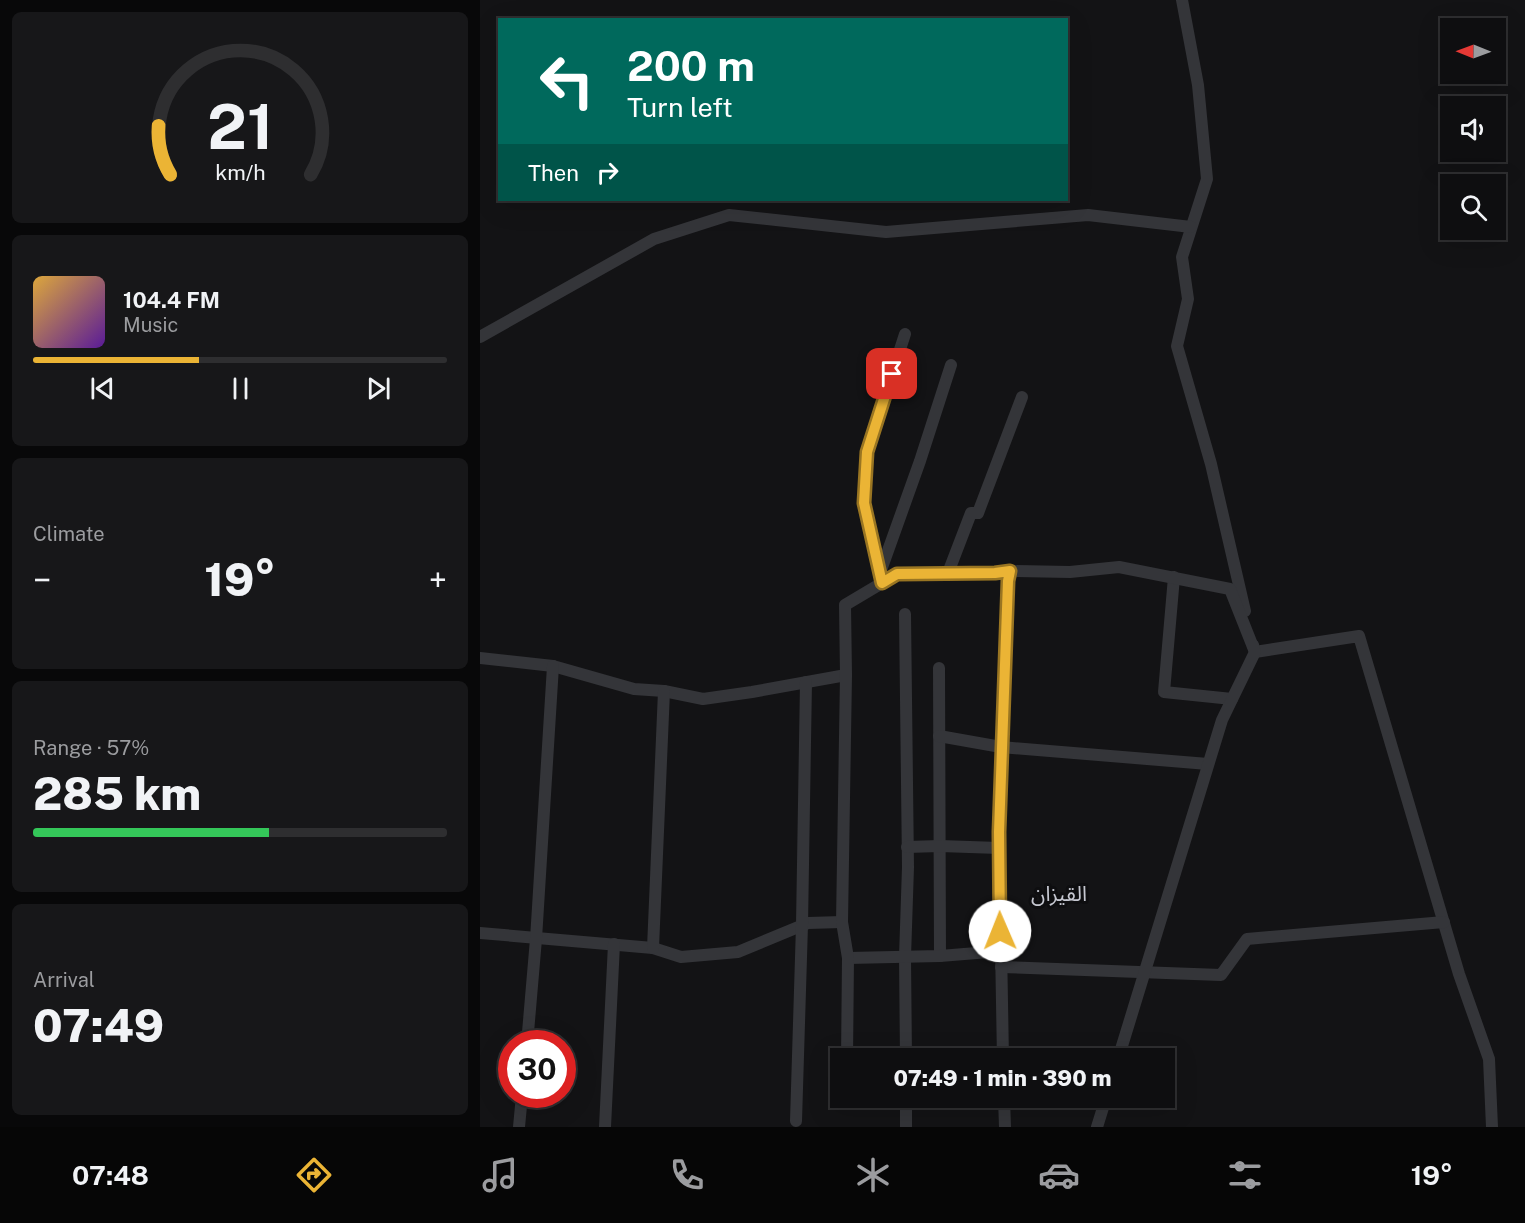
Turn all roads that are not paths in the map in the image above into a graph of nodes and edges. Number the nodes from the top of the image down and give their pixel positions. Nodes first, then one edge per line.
1 (1182, 0) edge
2 (1191, 227) junction
3 (905, 334) dead end
4 (480, 337) edge
5 (951, 366) dead end
6 (1022, 397) dead end
7 (1010, 571) junction
8 (948, 573) junction
9 (1174, 577) junction
10 (881, 578) junction
11 (905, 614) dead end
12 (1255, 652) junction
13 (480, 658) edge
14 (553, 666) junction
15 (939, 668) dead end
16 (846, 675) junction
17 (806, 682) junction
18 (664, 691) junction
19 (1232, 699) junction
20 (939, 736) junction
21 (1001, 747) junction
22 (1208, 764) junction
23 (940, 846) junction
24 (907, 847) junction
25 (999, 848) junction
26 (842, 922) junction
27 (1444, 922) junction
28 (802, 926) junction
29 (480, 933) edge
30 (536, 939) junction
31 (614, 944) junction
32 (653, 948) junction
33 (1000, 951) junction
34 (940, 956) junction
35 (905, 957) junction
36 (848, 958) junction
37 (1001, 967) junction
38 (1144, 972) junction
39 (527, 1030) edge
40 (847, 1048) edge
41 (906, 1048) edge
42 (1003, 1048) edge
43 (1121, 1048) edge
44 (521, 1108) edge
45 (906, 1108) edge
46 (1004, 1108) edge
47 (1103, 1108) edge
48 (796, 1121) dead end
49 (519, 1127) edge
50 (605, 1127) edge
51 (906, 1127) edge
52 (1005, 1127) edge
53 (1097, 1127) edge
54 (1492, 1127) edge

1 - 2 street
2 - 4 street
2 - 12 street
3 - 10 street
5 - 10 street
6 - 8 street
7 - 8 street
7 - 9 street
7 - 21 street
8 - 10 street
9 - 12 street
9 - 19 street
10 - 16 street
11 - 24 street
12 - 19 street
12 - 27 street
13 - 14 street
14 - 18 street
14 - 30 street
15 - 20 street
16 - 17 street
16 - 26 street
17 - 18 street
17 - 28 street
18 - 32 street
19 - 22 street
20 - 21 street
20 - 23 street
21 - 22 street
21 - 25 street
22 - 38 street
23 - 24 street
23 - 25 street
23 - 34 street
24 - 35 street
25 - 33 street
26 - 28 street
26 - 36 street
27 - 38 street
27 - 54 street
28 - 32 street
28 - 48 street
29 - 30 street
30 - 31 street
30 - 39 street
31 - 32 street
31 - 50 street
33 - 34 street
33 - 37 street
34 - 35 street
35 - 36 street
35 - 41 street
36 - 40 street
37 - 38 street
37 - 42 street
38 - 43 street
44 - 49 street
45 - 51 street
46 - 52 street
47 - 53 street

